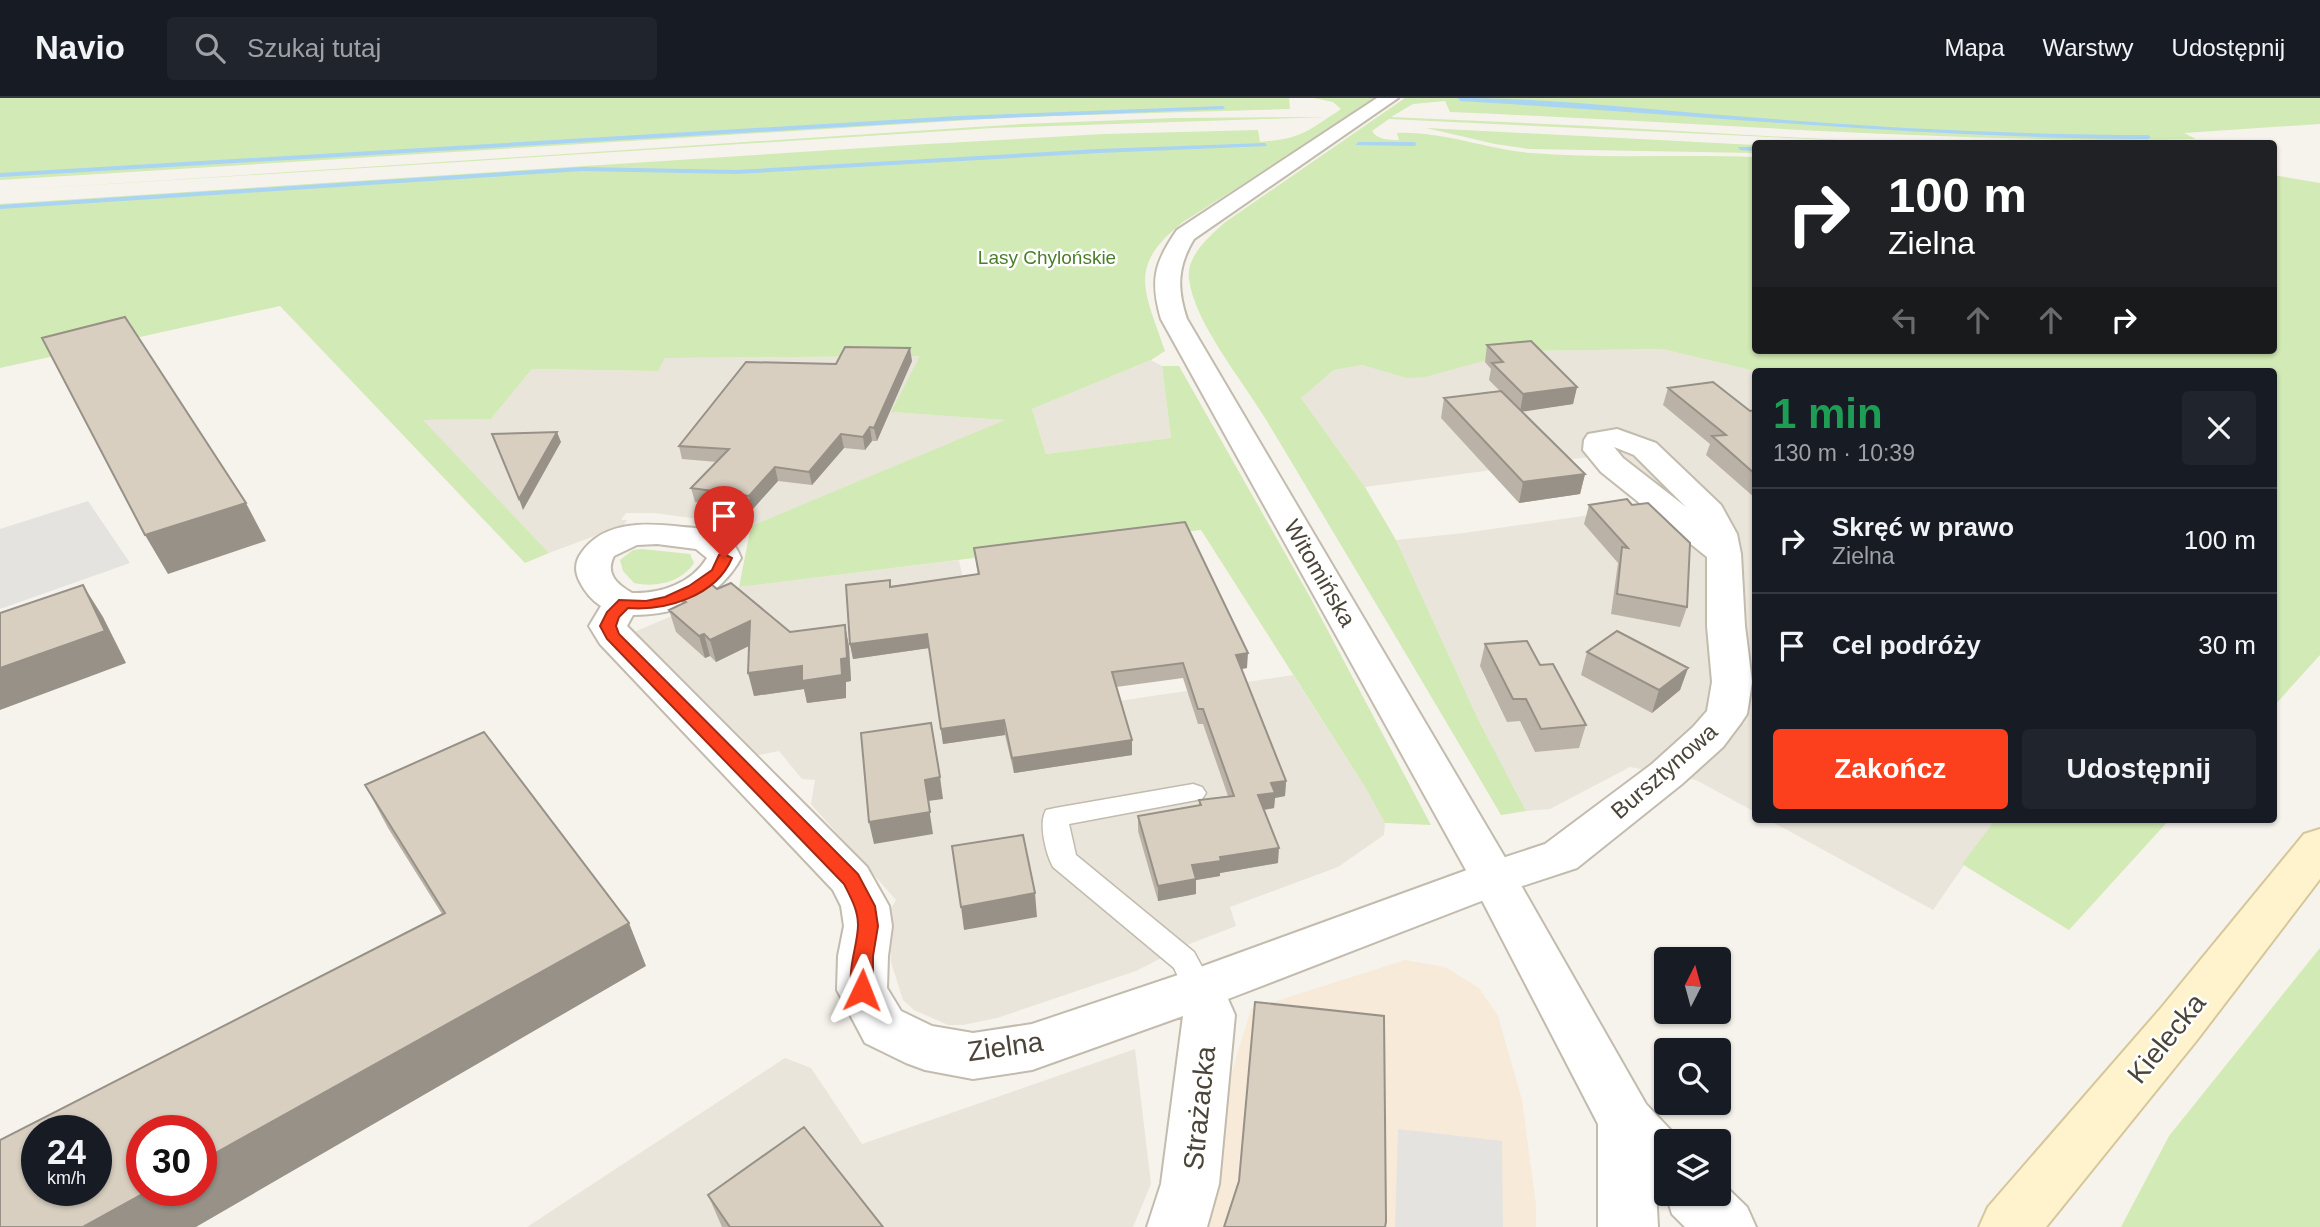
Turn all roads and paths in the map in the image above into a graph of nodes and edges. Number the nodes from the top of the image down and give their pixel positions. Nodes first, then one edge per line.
1 (1389, 98) edge
2 (1724, 554) dead end
3 (624, 604) dead end
4 (1193, 793) dead end
5 (2320, 846) edge
6 (1494, 878) junction
7 (1199, 989) junction
8 (1626, 1122) junction
9 (1654, 1153) edge
10 (1705, 1206) edge
11 (1177, 1227) edge
12 (1628, 1227) edge
13 (1726, 1227) edge
14 (2009, 1227) edge

1 - 6 street, Witomińska
2 - 6 street, Bursztynowa
3 - 7 street, Zielna
4 - 7 lane
5 - 14 main road, Kielecka
6 - 7 street, Zielna
6 - 8 street, Witomińska
7 - 11 street, Strażacka
8 - 9 street, Witomińska
8 - 12 street, Witomińska
10 - 13 street

